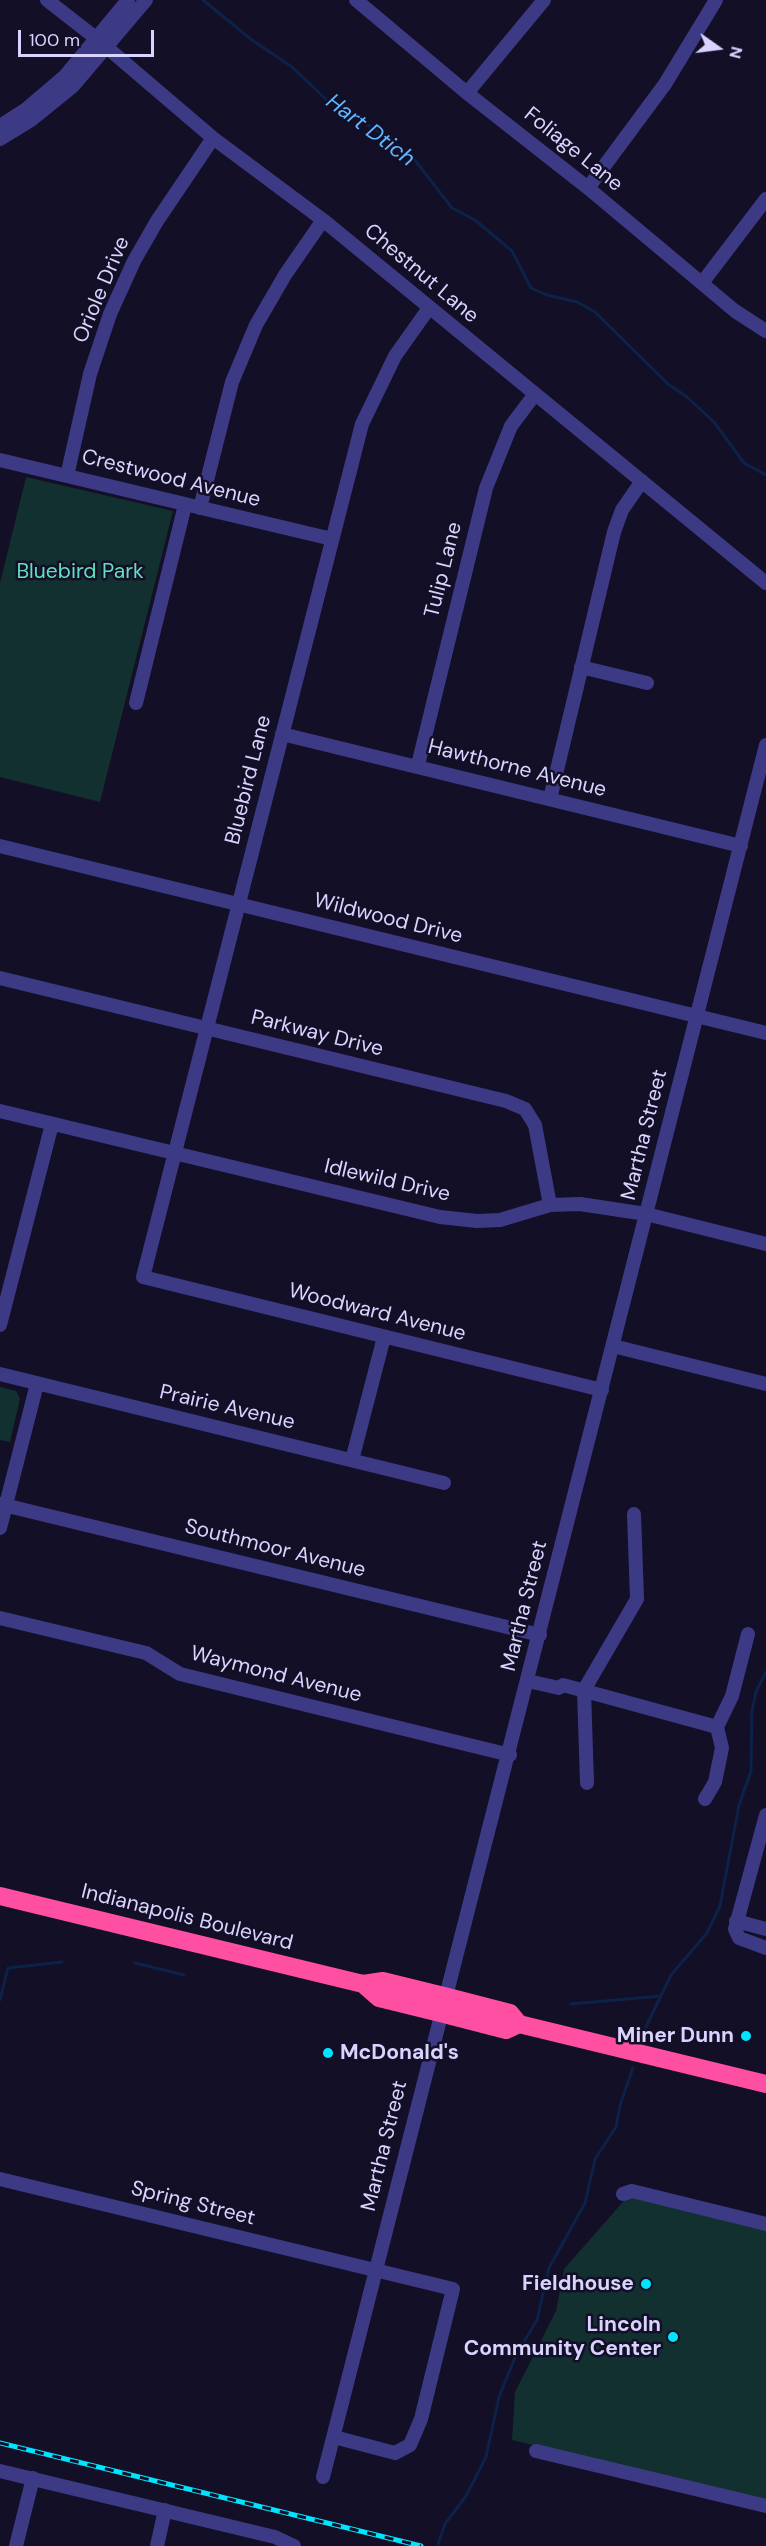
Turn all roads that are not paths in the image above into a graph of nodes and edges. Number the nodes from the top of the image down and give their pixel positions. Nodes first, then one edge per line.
1 (47, 0) edge
2 (128, 0) edge
3 (146, 0) edge
4 (356, 0) edge
5 (544, 0) edge
6 (717, 0) edge
7 (102, 43) junction
8 (467, 93) junction
9 (0, 126) edge
10 (213, 138) junction
11 (0, 139) edge
12 (588, 188) junction
13 (766, 199) edge
14 (323, 220) junction
15 (702, 283) junction
16 (429, 308) junction
17 (766, 331) edge
18 (535, 394) junction
19 (0, 460) edge
20 (67, 476) junction
21 (642, 481) junction
22 (185, 505) junction
23 (200, 508) junction
24 (332, 539) junction
25 (766, 583) edge
26 (581, 667) junction
27 (647, 683) dead end
28 (136, 703) dead end
29 (282, 734) junction
30 (766, 745) edge
31 (418, 765) junction
32 (550, 799) junction
33 (0, 846) edge
34 (741, 846) junction
35 (239, 904) junction
36 (0, 978) edge
37 (697, 1016) junction
38 (207, 1029) junction
39 (766, 1033) edge
40 (0, 1111) edge
41 (52, 1124) junction
42 (174, 1153) junction
43 (550, 1205) junction
44 (646, 1214) junction
45 (766, 1244) edge
46 (143, 1277) joint
47 (0, 1325) edge
48 (384, 1337) junction
49 (613, 1346) junction
50 (0, 1374) edge
51 (37, 1384) junction
52 (766, 1384) edge
53 (602, 1390) junction
54 (352, 1460) junction
55 (444, 1483) dead end
56 (3, 1505) edge
57 (634, 1514) dead end
58 (0, 1528) edge
59 (0, 1618) edge
60 (748, 1634) dead end
61 (540, 1635) junction
62 (530, 1676) junction
63 (584, 1690) junction
64 (717, 1727) junction
65 (510, 1755) junction
66 (587, 1784) dead end
67 (705, 1799) dead end
68 (766, 1815) edge
69 (0, 1896) edge
70 (736, 1922) junction
71 (766, 1929) edge
72 (766, 1948) edge
73 (444, 2005) junction
74 (766, 2084) edge
75 (0, 2179) edge
76 (623, 2194) dead end
77 (766, 2224) edge
78 (376, 2270) junction
79 (334, 2437) junction
80 (536, 2451) dead end
81 (0, 2470) edge
82 (323, 2477) dead end
83 (33, 2478) junction
84 (766, 2506) edge
85 (165, 2510) junction
86 (16, 2546) edge
87 (157, 2546) edge
88 (294, 2546) edge

1 - 7 street, Chestnut Lane
2 - 7 street
3 - 7 street
4 - 8 street, Foliage Lane
5 - 8 street
6 - 12 street
7 - 9 street
7 - 10 street, Chestnut Lane
7 - 11 street
8 - 12 street, Foliage Lane
10 - 14 street, Chestnut Lane
10 - 20 street, Oriole Drive
12 - 15 street, Foliage Lane
13 - 15 street
14 - 16 street, Chestnut Lane
14 - 23 street
15 - 17 street, Foliage Lane
16 - 18 street, Chestnut Lane
16 - 24 street, Bluebird Lane
18 - 21 street, Chestnut Lane
18 - 31 street, Tulip Lane
19 - 20 street, Crestwood Avenue
20 - 22 street, Crestwood Avenue
21 - 25 street, Chestnut Lane
21 - 26 street
22 - 23 street, Crestwood Avenue
22 - 28 street
23 - 24 street, Crestwood Avenue
24 - 29 street, Bluebird Lane
26 - 27 street
26 - 32 street
29 - 31 street, Hawthorne Avenue
29 - 35 street, Bluebird Lane
30 - 34 street, Martha Street
31 - 32 street, Hawthorne Avenue
32 - 34 street, Hawthorne Avenue
33 - 35 street, Wildwood Drive
34 - 37 street, Martha Street
35 - 37 street, Wildwood Drive
35 - 38 street, Bluebird Lane
36 - 38 street, Parkway Drive
37 - 39 street, Wildwood Drive
37 - 44 street, Martha Street
38 - 42 street, Bluebird Lane
38 - 43 street, Parkway Drive
40 - 41 street, Idlewild Drive
41 - 42 street, Idlewild Drive
41 - 47 street
42 - 43 street, Idlewild Drive
42 - 46 street, Bluebird Lane
43 - 44 street, Idlewild Drive
44 - 45 street, Idlewild Drive
44 - 49 street, Martha Street
46 - 48 street, Woodward Avenue
48 - 53 street, Woodward Avenue
48 - 54 street
49 - 52 street
49 - 53 street, Martha Street
50 - 51 street, Prairie Avenue
51 - 54 street, Prairie Avenue
51 - 56 street
53 - 61 street, Martha Street
54 - 55 street, Prairie Avenue
56 - 58 street
56 - 61 street, Southmoor Avenue
57 - 63 street
59 - 65 street, Waymond Avenue
60 - 64 street
61 - 62 street, Martha Street
62 - 63 street
62 - 65 street, Martha Street
63 - 64 street
63 - 66 street
64 - 67 street
65 - 73 street, Martha Street
68 - 70 street
69 - 73 highway, Indianapolis Boulevard
70 - 71 street
70 - 72 street
73 - 74 highway, Indianapolis Boulevard
73 - 78 street, Martha Street
75 - 78 street, Spring Street
76 - 77 street
78 - 79 street, Martha Street
78 - 79 street, Spring Street
79 - 82 street, Martha Street
80 - 84 street
81 - 83 street
83 - 85 street
83 - 86 street
85 - 87 street
85 - 88 street

